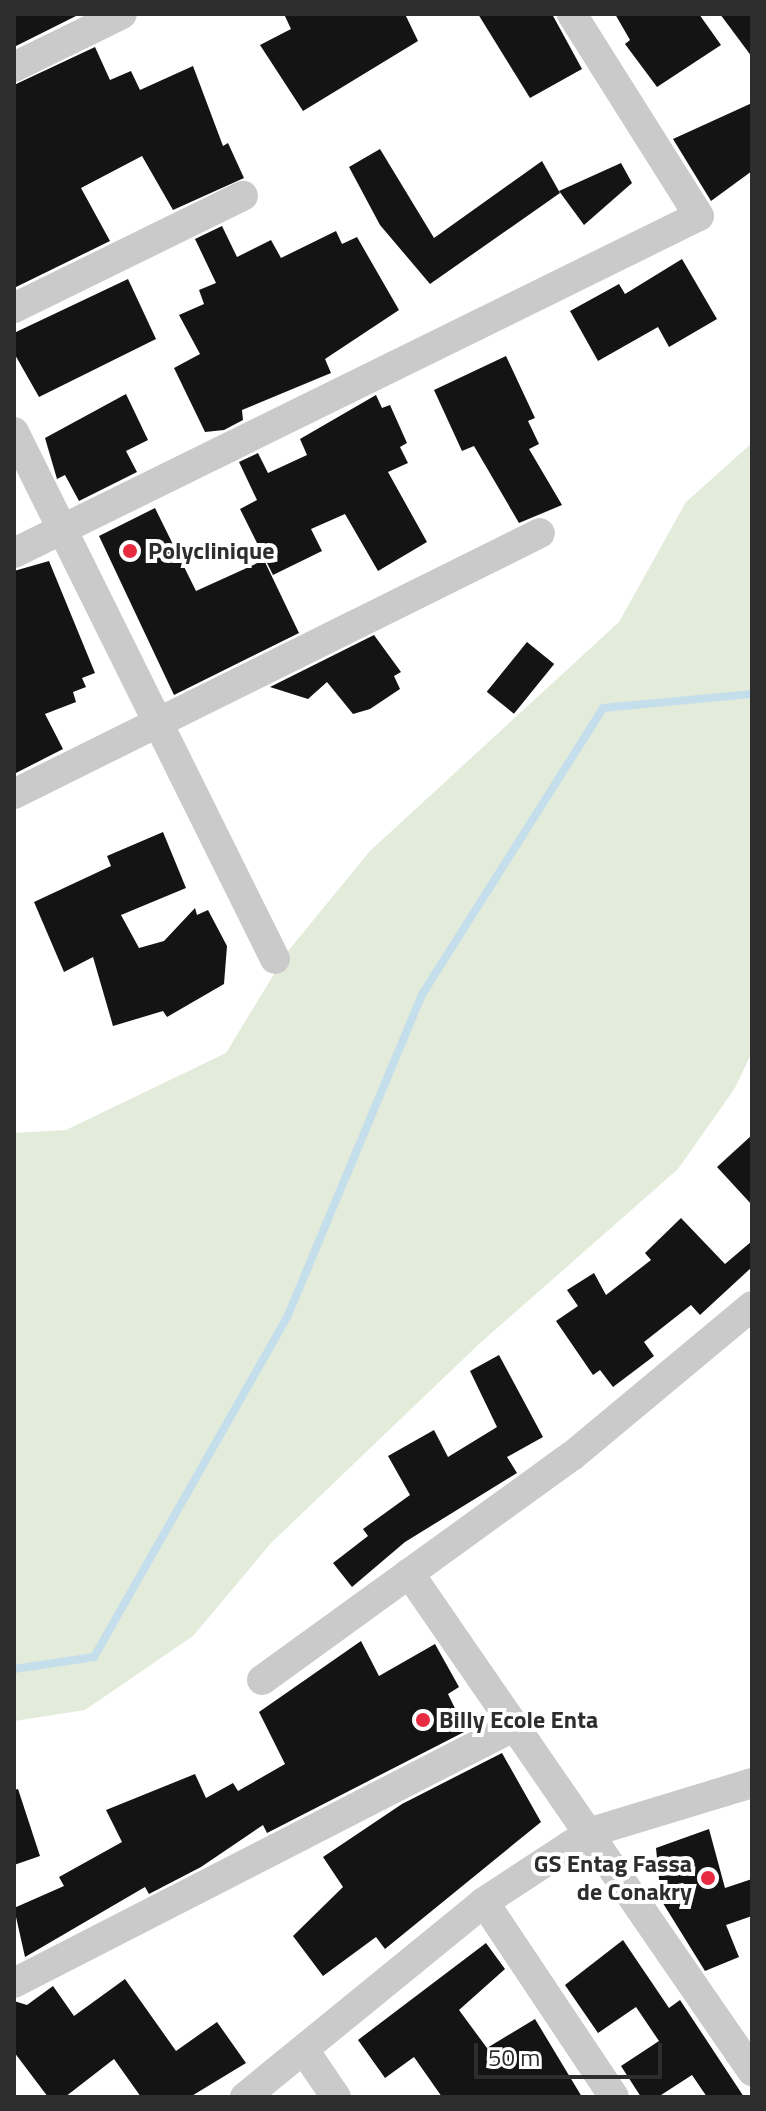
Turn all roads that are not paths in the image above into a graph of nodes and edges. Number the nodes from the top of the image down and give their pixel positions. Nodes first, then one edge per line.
1 (122, 14) edge
2 (572, 14) edge
3 (14, 67) edge
4 (243, 196) dead end
5 (14, 308) edge
6 (14, 432) edge
7 (62, 529) junction
8 (540, 533) dead end
9 (14, 553) edge
10 (157, 722) junction
11 (14, 794) edge
12 (275, 959) dead end
13 (752, 1306) edge
14 (409, 1573) junction
15 (262, 1680) dead end
16 (513, 1727) junction
17 (752, 1783) edge
18 (591, 1832) junction
19 (484, 1902) junction
20 (14, 1983) edge
21 (304, 2050) junction
22 (752, 2071) edge
23 (245, 2097) edge
24 (336, 2097) edge
25 (614, 2097) edge

1 - 3 street
2 - 7 street
4 - 5 street
6 - 7 street
7 - 9 street
7 - 10 street
8 - 10 street
10 - 11 street
10 - 12 street
13 - 14 street
14 - 15 street
14 - 16 street
16 - 18 street
16 - 20 street
17 - 18 street
18 - 19 street
18 - 22 street
19 - 21 street
19 - 25 street
21 - 23 street
21 - 24 street

